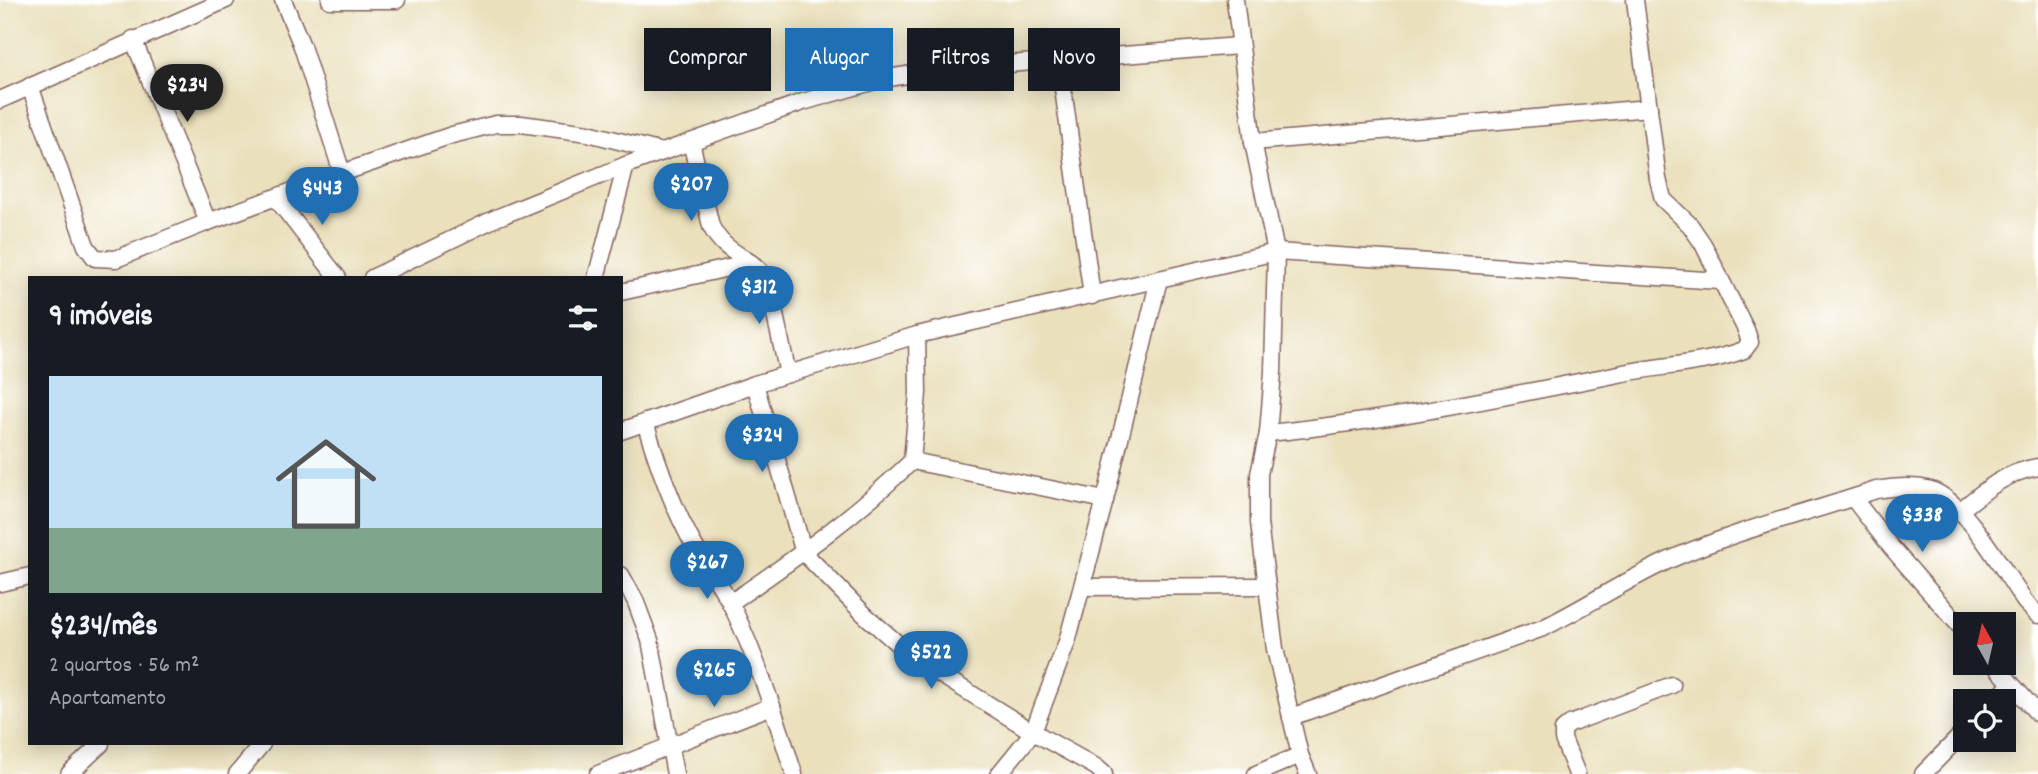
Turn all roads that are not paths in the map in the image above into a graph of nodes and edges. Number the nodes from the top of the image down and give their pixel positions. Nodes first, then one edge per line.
1 (226, 0) edge
2 (283, 0) edge
3 (330, 0) edge
4 (397, 0) edge
5 (1235, 0) edge
6 (1635, 0) edge
7 (133, 39) junction
8 (1239, 46) junction
9 (1120, 55) edge
10 (1028, 62) edge
11 (30, 86) junction
12 (1063, 91) edge
13 (0, 100) edge
14 (1649, 108) junction
15 (691, 142) junction
16 (1253, 142) junction
17 (662, 152) junction
18 (626, 165) junction
19 (342, 173) junction
20 (276, 198) junction
21 (208, 222) junction
22 (1276, 252) junction
23 (751, 263) junction
24 (336, 276) edge
25 (376, 276) edge
26 (597, 276) edge
27 (1159, 279) junction
28 (1720, 281) junction
29 (623, 292) edge
30 (1092, 296) junction
31 (917, 335) junction
32 (788, 374) junction
33 (755, 384) junction
34 (645, 422) junction
35 (623, 430) edge
36 (1268, 433) junction
37 (912, 461) junction
38 (2038, 467) edge
39 (1853, 498) junction
40 (1105, 500) junction
41 (1961, 510) junction
42 (804, 553) junction
43 (28, 573) edge
44 (623, 579) edge
45 (0, 583) edge
46 (1265, 586) junction
47 (1082, 587) junction
48 (730, 603) junction
49 (2038, 615) edge
50 (1953, 618) edge
51 (2004, 676) edge
52 (2011, 684) junction
53 (1672, 685) dead end
54 (2006, 689) edge
55 (772, 706) junction
56 (2038, 714) edge
57 (1291, 717) junction
58 (1033, 732) junction
59 (1953, 743) edge
60 (100, 745) edge
61 (261, 745) edge
62 (669, 747) junction
63 (1300, 755) junction
64 (69, 774) edge
65 (237, 774) edge
66 (597, 774) edge
67 (675, 774) edge
68 (794, 774) edge
69 (999, 774) edge
70 (1104, 774) edge
71 (1256, 774) edge
72 (1308, 774) edge
73 (1577, 774) edge
74 (1923, 774) edge

1 - 7 street
2 - 19 street
3 - 4 street
5 - 8 street
6 - 14 street
7 - 11 street
7 - 21 street
8 - 9 street
8 - 16 street
10 - 15 street
11 - 13 street
11 - 21 street
12 - 30 street
14 - 16 street
14 - 28 street
15 - 17 street
15 - 23 street
16 - 22 street
17 - 18 street
17 - 19 street
18 - 25 street
18 - 26 street
19 - 20 street
20 - 21 street
20 - 24 street
22 - 27 street
22 - 28 street
22 - 36 street
23 - 29 street
23 - 32 street
27 - 30 street
27 - 40 street
28 - 36 street
30 - 31 street
31 - 32 street
31 - 37 street
32 - 33 street
33 - 34 street
33 - 42 street
34 - 35 street
34 - 48 street
36 - 46 street
37 - 40 street
37 - 42 street
38 - 41 street
39 - 41 street
39 - 50 street
39 - 57 street
40 - 47 street
41 - 49 street
42 - 48 street
42 - 58 street
43 - 45 street
44 - 62 street
46 - 47 street
46 - 57 street
47 - 58 street
48 - 55 street
51 - 52 street
52 - 54 street
52 - 56 street
53 - 73 street
55 - 62 street
55 - 68 street
57 - 63 street
58 - 69 street
58 - 70 street
59 - 74 street
60 - 64 street
61 - 65 street
62 - 66 street
62 - 67 street
63 - 71 street
63 - 72 street

